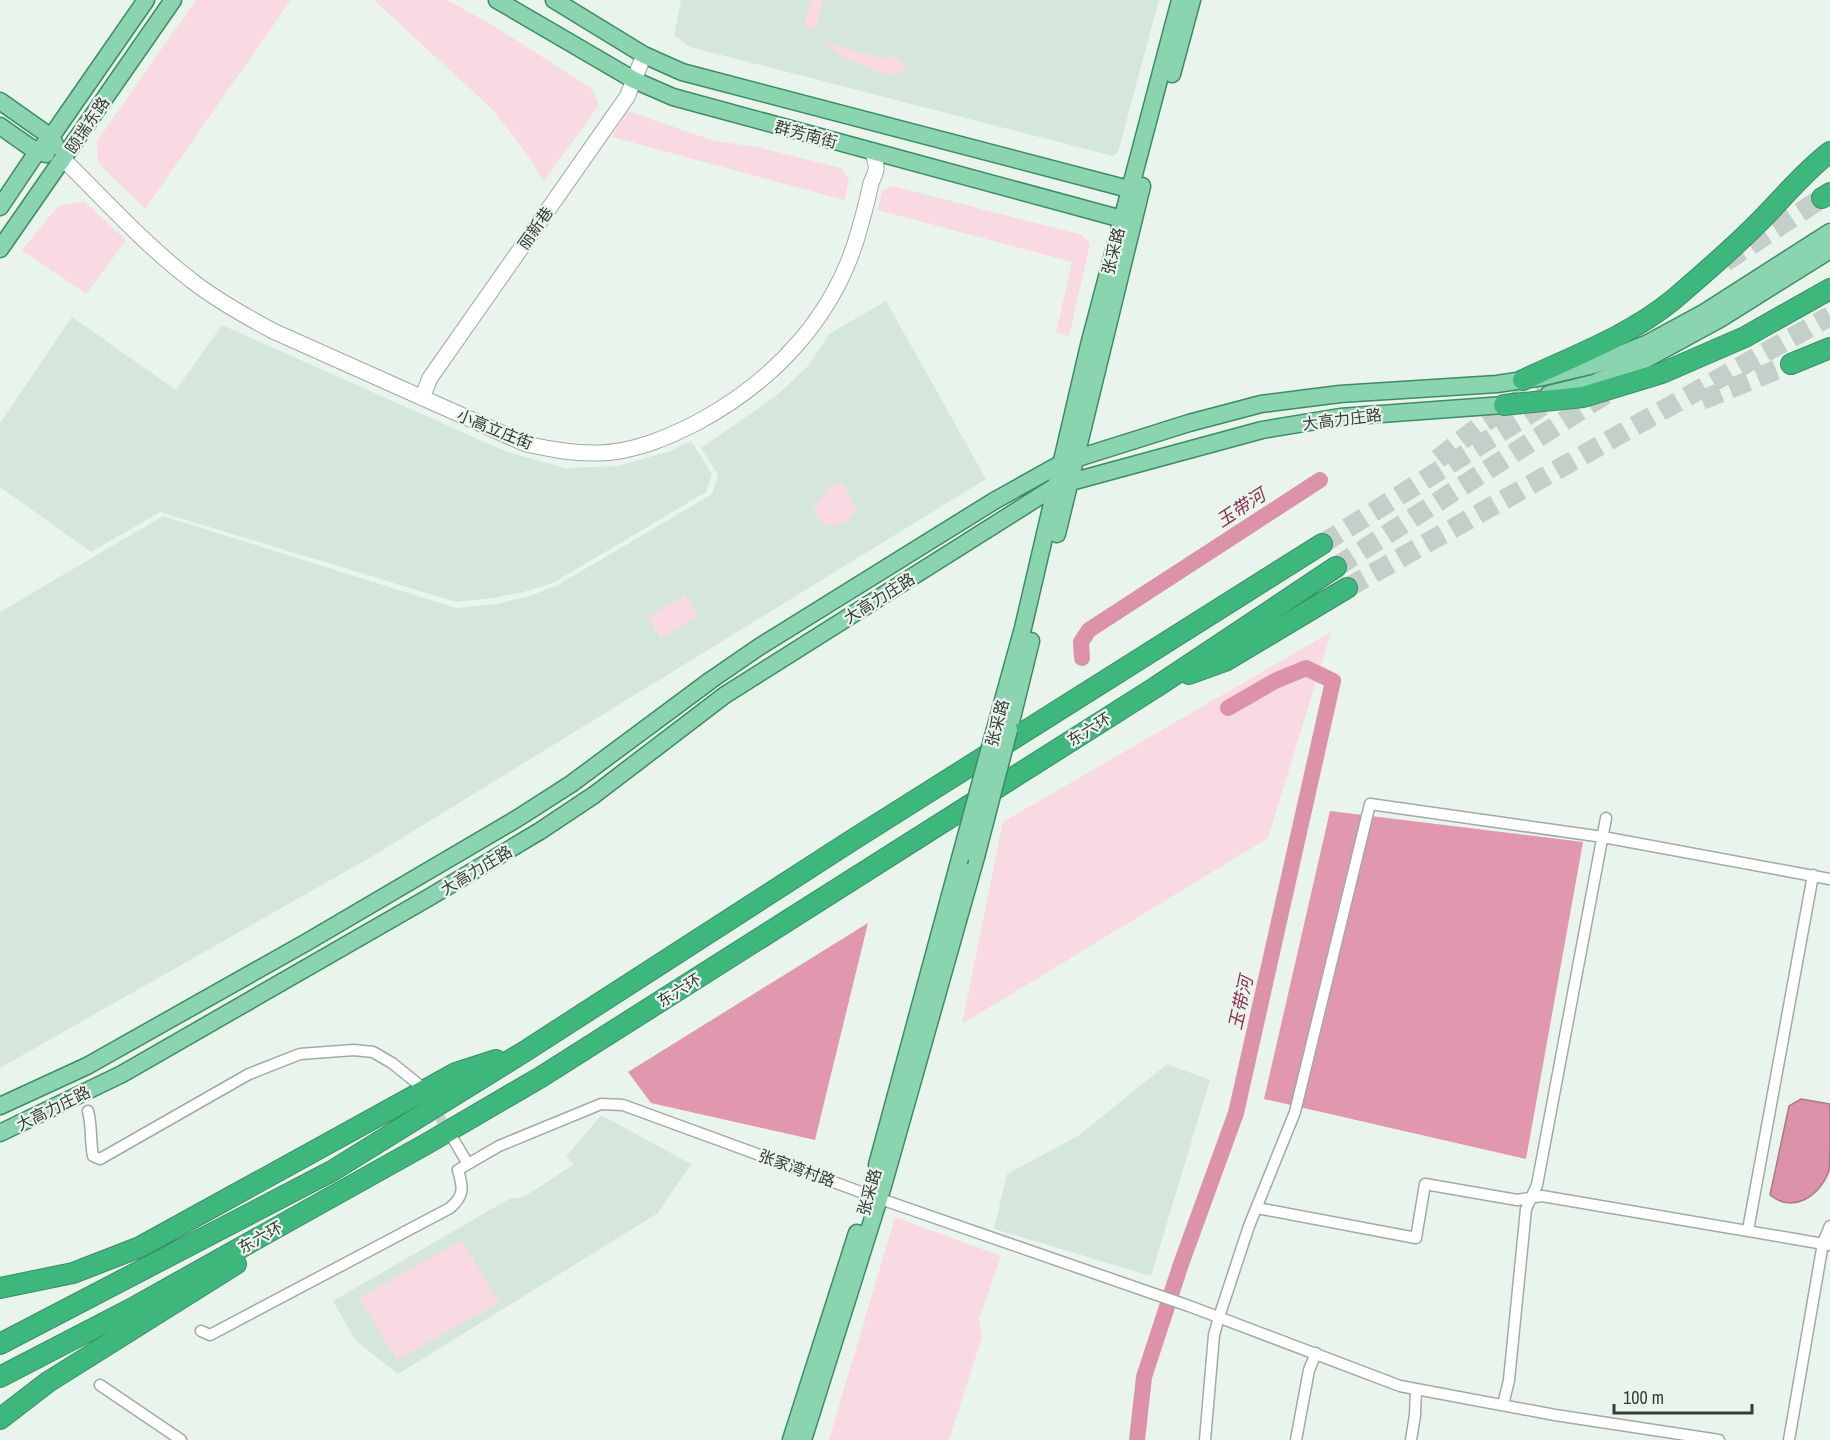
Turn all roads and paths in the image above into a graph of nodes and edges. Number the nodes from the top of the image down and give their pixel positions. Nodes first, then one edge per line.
1 (173, 0) edge
2 (497, 0) edge
3 (554, 0) edge
4 (1180, 0) edge
5 (1192, 0) edge
6 (139, 5) edge
7 (644, 55) junction
8 (634, 80) junction
9 (0, 100) edge
10 (0, 126) edge
11 (51, 137) junction
12 (37, 152) junction
13 (873, 152) junction
14 (1830, 152) edge
15 (64, 160) junction
16 (1136, 190) junction
17 (0, 207) edge
18 (1127, 220) junction
19 (1830, 232) edge
20 (0, 249) edge
21 (1830, 250) edge
22 (1830, 289) edge
23 (1830, 348) edge
24 (1791, 364) tunnel mouth
25 (1524, 380) junction
26 (422, 398) junction
27 (1504, 405) junction
28 (1069, 460) junction
29 (1063, 484) junction
30 (994, 501) junction
31 (1007, 518) junction
32 (1322, 543) tunnel mouth
33 (1336, 567) tunnel mouth
34 (1347, 588) tunnel mouth
35 (1156, 687) junction
36 (1606, 818) dead end
37 (1603, 837) junction
38 (1813, 875) junction
39 (1830, 879) edge
40 (527, 1050) junction
41 (418, 1084) dead end
42 (0, 1106) edge
43 (88, 1111) dead end
44 (0, 1133) edge
45 (452, 1137) tunnel mouth
46 (428, 1143) junction
47 (468, 1164) junction
48 (874, 1196) junction
49 (1531, 1197) junction
50 (1257, 1208) junction
51 (1830, 1226) edge
52 (1748, 1230) junction
53 (1827, 1244) edge
54 (0, 1288) edge
55 (1219, 1317) junction
56 (201, 1331) dead end
57 (0, 1344) edge
58 (1316, 1353) junction
59 (0, 1377) edge
60 (100, 1385) dead end
61 (1416, 1389) junction
62 (1503, 1405) junction
63 (0, 1419) edge
64 (181, 1440) edge
65 (791, 1440) edge
66 (803, 1440) edge
67 (1205, 1440) edge
68 (1296, 1440) edge
69 (1411, 1440) edge
70 (1719, 1440) edge
71 (1789, 1440) edge

1 - 15 main road, 颐瑞东路
2 - 8 main road, 群芳南街
3 - 7 main road, 群芳南街
4 - 16 main road, 张采路
5 - 16 main road, 张采路
6 - 11 main road, 颐瑞东路
7 - 8 street, 丽新巷
7 - 16 main road, 群芳南街
8 - 13 main road, 群芳南街
8 - 26 street, 丽新巷
9 - 11 main road
10 - 12 main road
11 - 12 main road, 颐瑞东路
11 - 15 main road
12 - 15 main road
12 - 17 main road, 颐瑞东路
13 - 18 main road, 群芳南街
13 - 26 street, 小高立庄街
14 - 25 highway
15 - 20 main road, 颐瑞东路
15 - 26 street, 小高立庄街
16 - 18 main road, 张采路
18 - 28 main road, 张采路
19 - 25 main road, 大高力庄路
21 - 27 main road, 大高力庄路
22 - 27 highway
23 - 24 highway
25 - 28 main road, 大高力庄路
27 - 29 main road, 大高力庄路
28 - 29 main road, 张采路
28 - 30 main road, 大高力庄路
29 - 31 main road, 大高力庄路
29 - 48 main road, 张采路, bridge
29 - 48 main road, 张采路, bridge
30 - 31 main road
30 - 42 main road, 大高力庄路
31 - 44 main road, 大高力庄路
32 - 40 highway, 东六环
33 - 35 highway, 东六环
34 - 35 highway
35 - 46 highway, 东六环
36 - 37 street
37 - 38 street
37 - 49 street
37 - 50 street
38 - 39 street
38 - 52 street
40 - 54 highway
40 - 57 highway, 东六环
41 - 43 street
45 - 47 street
46 - 59 highway, 东六环
46 - 63 highway
47 - 48 street, 张家湾村路
47 - 56 street
48 - 55 street, 张家湾村路
48 - 65 main road, 张采路
48 - 66 main road, 张采路
49 - 50 street
49 - 52 street
49 - 62 street
50 - 55 street
51 - 53 street
52 - 53 street
53 - 71 street
55 - 58 street, 张家湾村路
55 - 67 street
58 - 61 street, 张家湾村路
58 - 68 street
60 - 64 street
61 - 62 street, 张家湾村路
61 - 69 street
62 - 70 street, 张家湾村路

